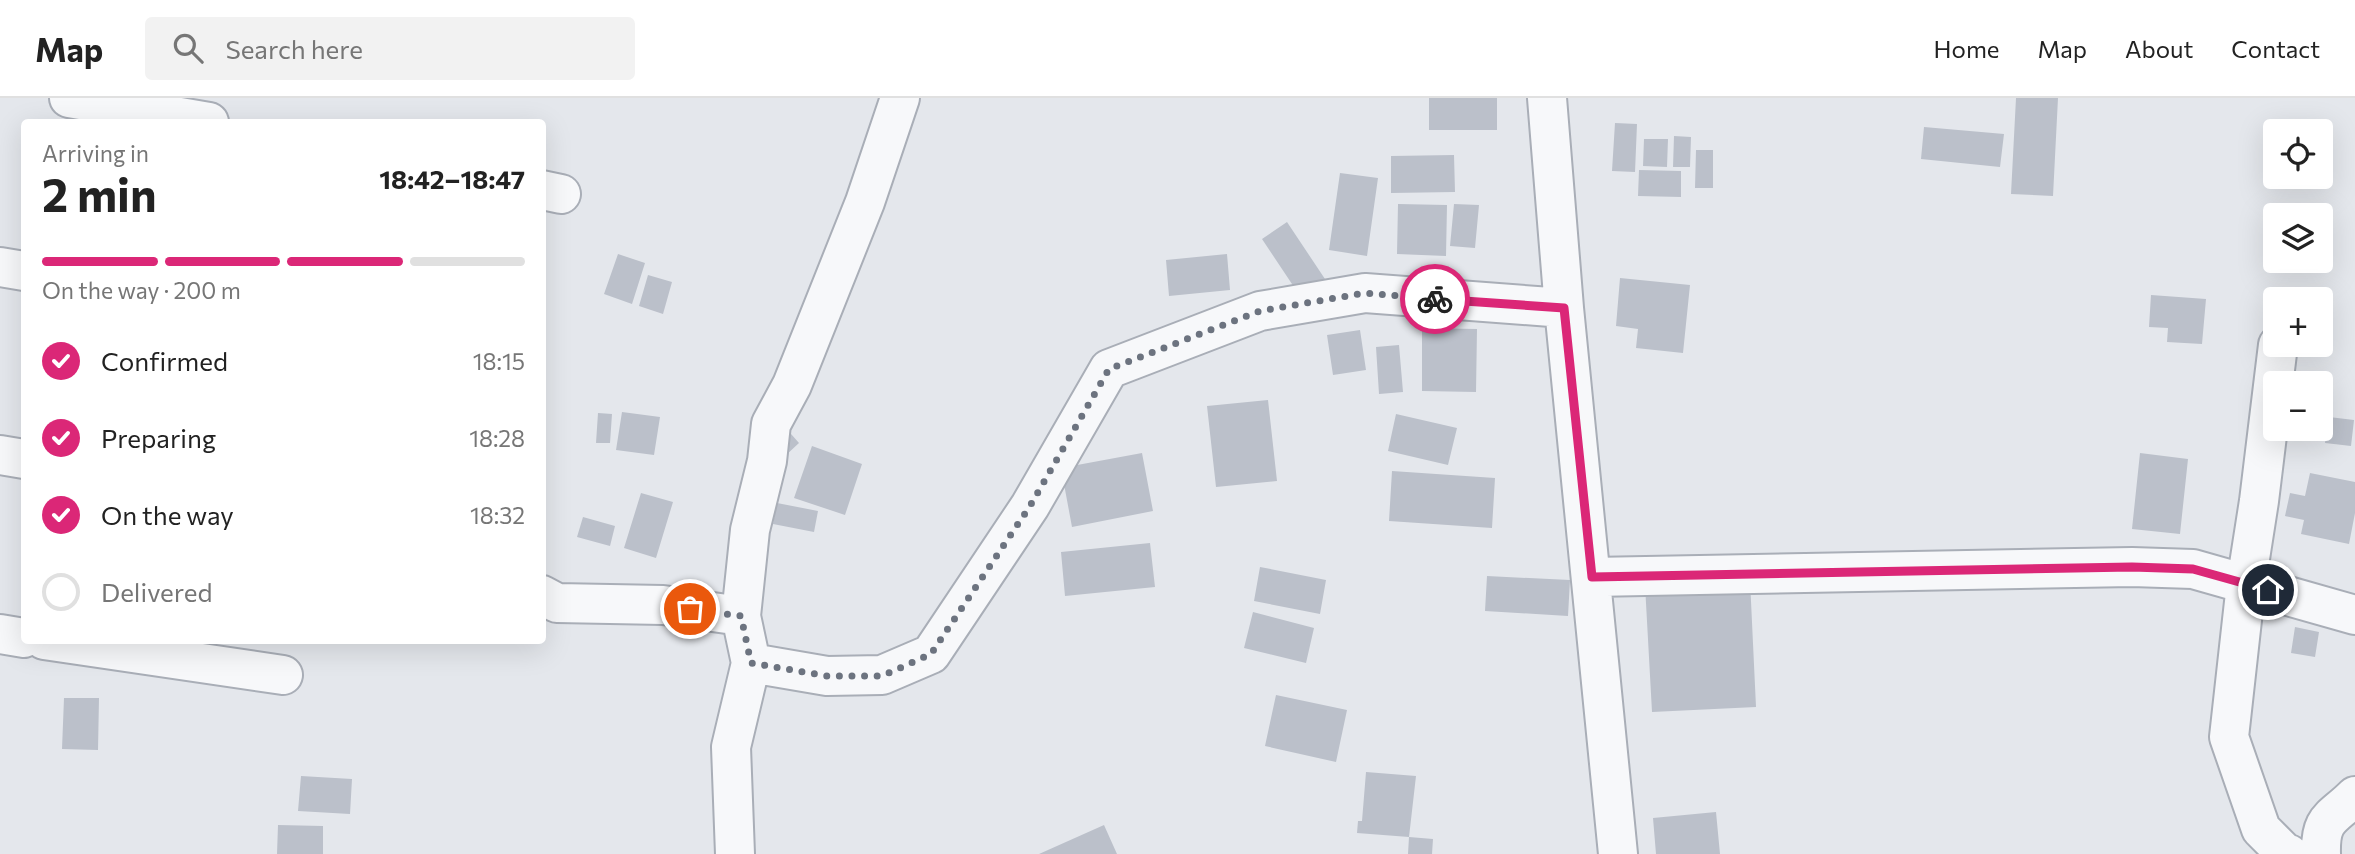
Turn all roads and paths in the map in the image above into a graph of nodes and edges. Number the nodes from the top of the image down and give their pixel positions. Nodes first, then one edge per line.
1 (69, 98) edge
2 (900, 98) edge
3 (1547, 98) edge
4 (192, 119) edge
5 (0, 267) edge
6 (21, 270) edge
7 (1564, 308) junction
8 (2277, 357) edge
9 (0, 455) edge
10 (21, 458) edge
11 (1592, 577) junction
12 (2246, 584) junction
13 (546, 597) edge
14 (2355, 615) edge
15 (741, 616) junction
16 (0, 634) edge
17 (21, 638) edge
18 (71, 644) edge
19 (751, 663) junction
20 (283, 675) dead end
21 (2355, 796) edge
22 (735, 854) edge
23 (1618, 854) edge
24 (2289, 854) edge
25 (2322, 854) edge

1 - 4 street
2 - 15 street
3 - 7 street
5 - 6 street
7 - 11 street
7 - 19 street
8 - 12 street
9 - 10 street
11 - 12 street
11 - 23 street
12 - 14 street
12 - 24 street
13 - 15 street
15 - 19 street
16 - 17 street
18 - 20 street
19 - 22 street
21 - 25 street

